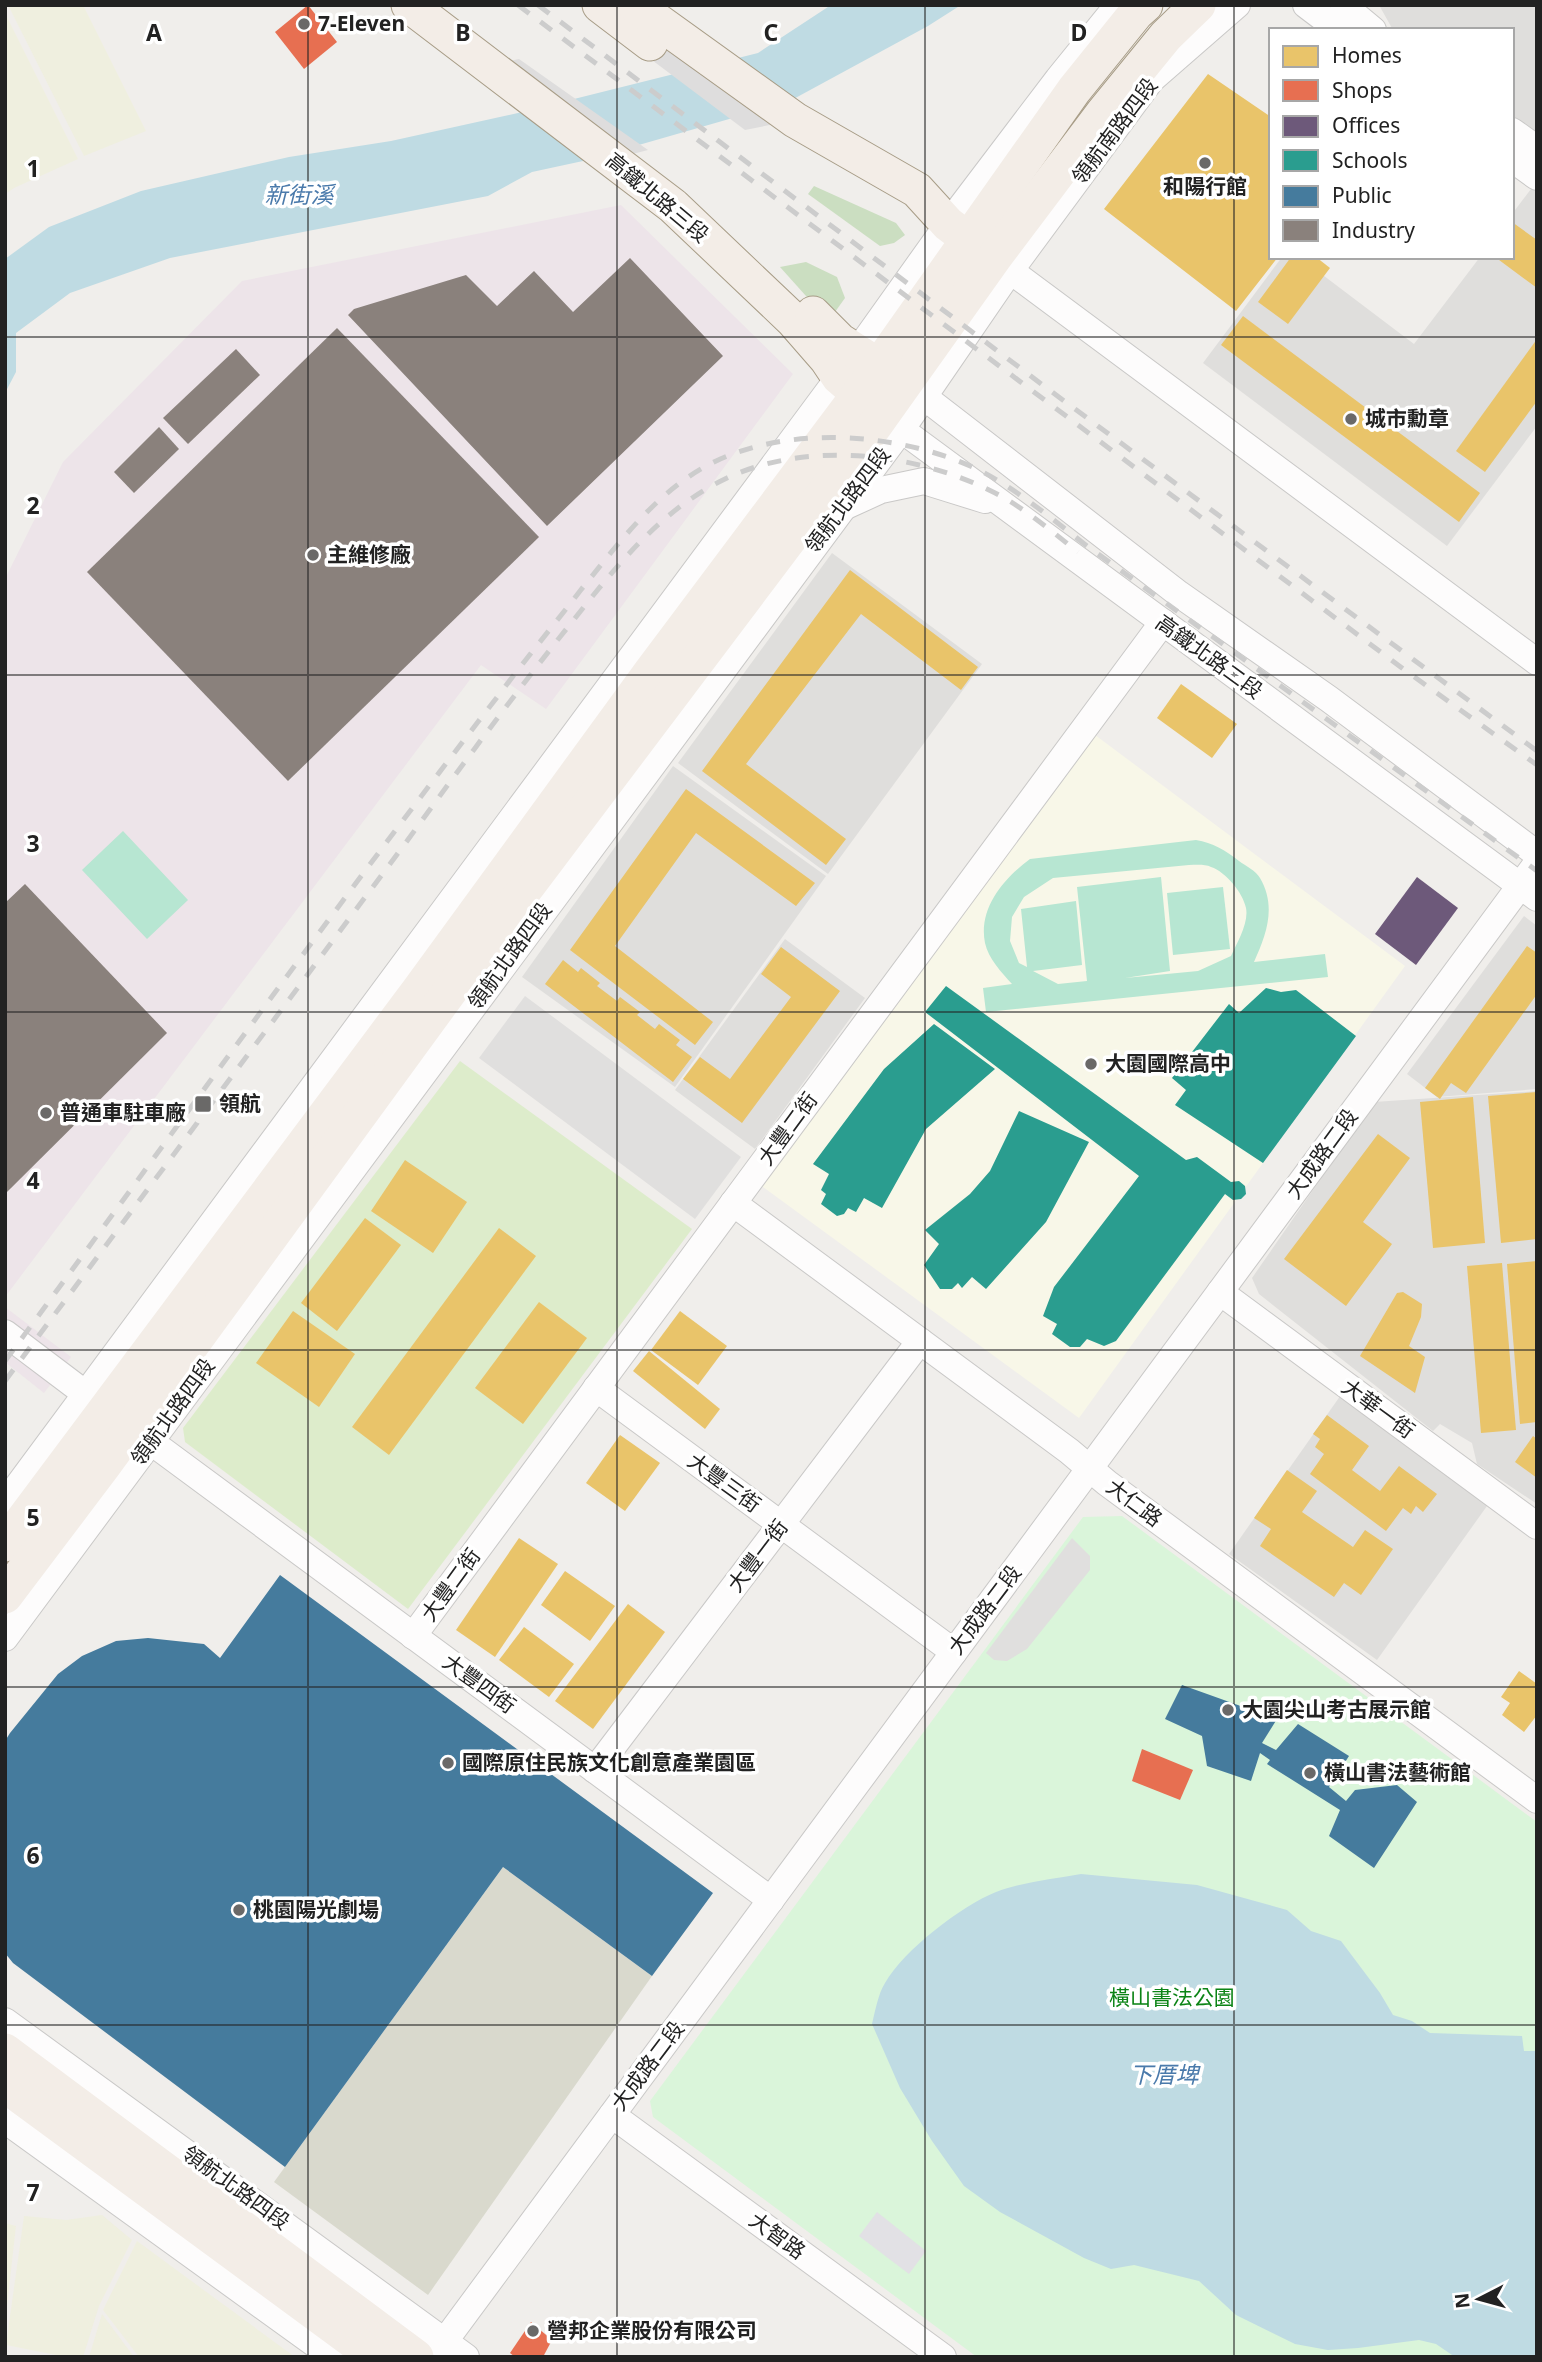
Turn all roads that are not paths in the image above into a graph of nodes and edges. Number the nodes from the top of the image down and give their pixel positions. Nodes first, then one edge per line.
1 (409, 5) edge
2 (435, 5) edge
3 (600, 5) edge
4 (1118, 5) edge
5 (1145, 5) edge
6 (1198, 5) edge
7 (1237, 5) edge
8 (1306, 5) edge
9 (1343, 5) edge
10 (1365, 5) edge
11 (647, 16) edge
12 (1336, 28) edge
13 (1371, 28) edge
14 (1372, 28) edge
15 (498, 63) junction
16 (1514, 132) edge
17 (1537, 149) edge
18 (1514, 160) edge
19 (1537, 177) edge
20 (980, 248) junction
21 (881, 389) junction
22 (841, 508) junction
23 (1010, 508) junction
24 (1163, 622) junction
25 (1537, 662) edge
26 (1537, 854) edge
27 (1537, 863) edge
28 (1529, 892) edge
29 (733, 1203) junction
30 (1220, 1292) junction
31 (5, 1333) edge
32 (920, 1341) junction
33 (596, 1388) junction
34 (119, 1418) junction
35 (1090, 1468) junction
36 (5, 1503) edge
37 (781, 1525) junction
38 (1537, 1526) edge
39 (5, 1544) edge
40 (5, 1596) edge
41 (413, 1636) junction
42 (5, 1638) edge
43 (954, 1652) junction
44 (595, 1770) junction
45 (1537, 1800) edge
46 (771, 1900) junction
47 (5, 2021) edge
48 (5, 2050) edge
49 (5, 2085) edge
50 (612, 2115) junction
51 (5, 2120) edge
52 (431, 2352) edge
53 (332, 2357) edge
54 (375, 2357) edge
55 (466, 2357) edge
56 (943, 2357) edge

1 - 15 main road, 高鐵北路三段
2 - 15 main road, 高鐵北路三段
3 - 11 main road
4 - 20 street
5 - 20 main road
6 - 20 main road, 領航南路四段
7 - 20 street, 領航南路四段
8 - 12 street
9 - 13 street
10 - 14 street
11 - 20 main road
15 - 21 main road, 高鐵北路三段
16 - 17 street
18 - 19 street
20 - 21 main road, 領航北路四段
20 - 21 street, 領航北路四段
20 - 25 street
21 - 22 street, 領航北路四段
21 - 23 street, 高鐵北路二段
21 - 26 street, 高鐵北路二段
21 - 34 street, 領航北路四段
21 - 34 main road, 領航北路四段
22 - 23 street
22 - 34 street, 領航北路四段
23 - 24 street, 高鐵北路二段
24 - 28 street, 高鐵北路二段
24 - 29 street, 大豐二街
27 - 28 street, 大成路二段
28 - 30 street, 大成路二段
29 - 32 street, 大仁路
29 - 33 street, 大豐二街
30 - 35 street, 大成路二段
30 - 38 street, 大華一街
31 - 34 street, 大豐四街
32 - 35 street, 大仁路
32 - 37 street, 大豐一街
33 - 37 street, 大豐三街
33 - 41 street, 大豐二街
34 - 36 street, 領航北路四段
34 - 39 main road, 領航北路四段
34 - 40 main road, 領航北路四段
34 - 41 street, 大豐四街
34 - 42 street, 領航北路四段
35 - 43 street, 大成路二段
35 - 45 street, 大仁路
37 - 43 street, 大豐三街
37 - 44 street, 大豐一街
41 - 44 street, 大豐四街
43 - 46 street, 大成路二段
44 - 46 street, 大豐四街
46 - 50 street, 大成路二段
47 - 52 street, 領航北路四段
48 - 52 main road, 領航北路四段
49 - 54 main road
50 - 52 street, 大成路二段
50 - 56 street, 大智路
51 - 53 street
52 - 55 street, 領航北路四段

